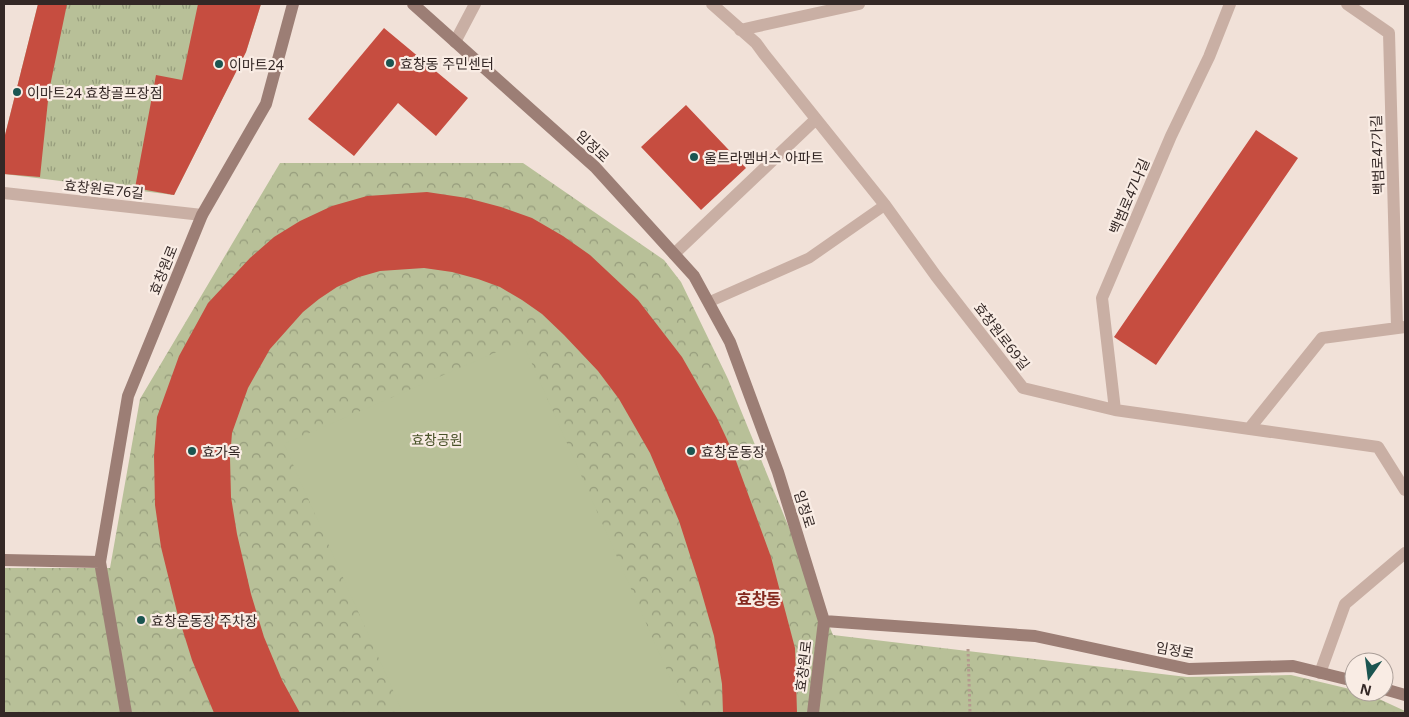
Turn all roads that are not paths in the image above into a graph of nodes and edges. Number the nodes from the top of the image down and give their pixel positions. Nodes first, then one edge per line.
1 (293, 4) edge
2 (413, 4) edge
3 (475, 4) edge
4 (712, 4) edge
5 (859, 4) edge
6 (1230, 4) edge
7 (1347, 4) edge
8 (740, 30) junction
9 (455, 42) junction
10 (815, 120) junction
11 (4, 193) edge
12 (884, 205) junction
13 (202, 215) junction
14 (674, 254) junction
15 (709, 302) junction
16 (1401, 327) edge
17 (1115, 410) junction
18 (1249, 429) junction
19 (1405, 490) edge
20 (1405, 553) edge
21 (4, 560) edge
22 (100, 562) junction
23 (824, 621) junction
24 (1320, 673) junction
25 (1344, 679) edge
26 (126, 713) edge
27 (813, 713) edge

1 - 13 street, 효창원로
2 - 9 street, 임정로
3 - 9 street
4 - 8 street, 효창원로69길
5 - 8 street
6 - 17 street, 백범로47나길
7 - 16 street, 백범로47가길
8 - 10 street, 효창원로69길
9 - 14 street, 임정로
10 - 12 street, 효창원로69길
10 - 14 street
11 - 13 street, 효창원로76길
12 - 15 lane
12 - 17 street, 효창원로69길
13 - 22 street, 효창원로
14 - 15 street, 임정로
15 - 23 street, 임정로
16 - 18 street, 백범로47가길
17 - 18 street, 효창원로69길
18 - 19 street, 효창원로69길
20 - 24 street
21 - 22 street
22 - 26 street, 효창원로
23 - 24 street, 임정로
23 - 27 street, 효창원로
24 - 25 street, 임정로

